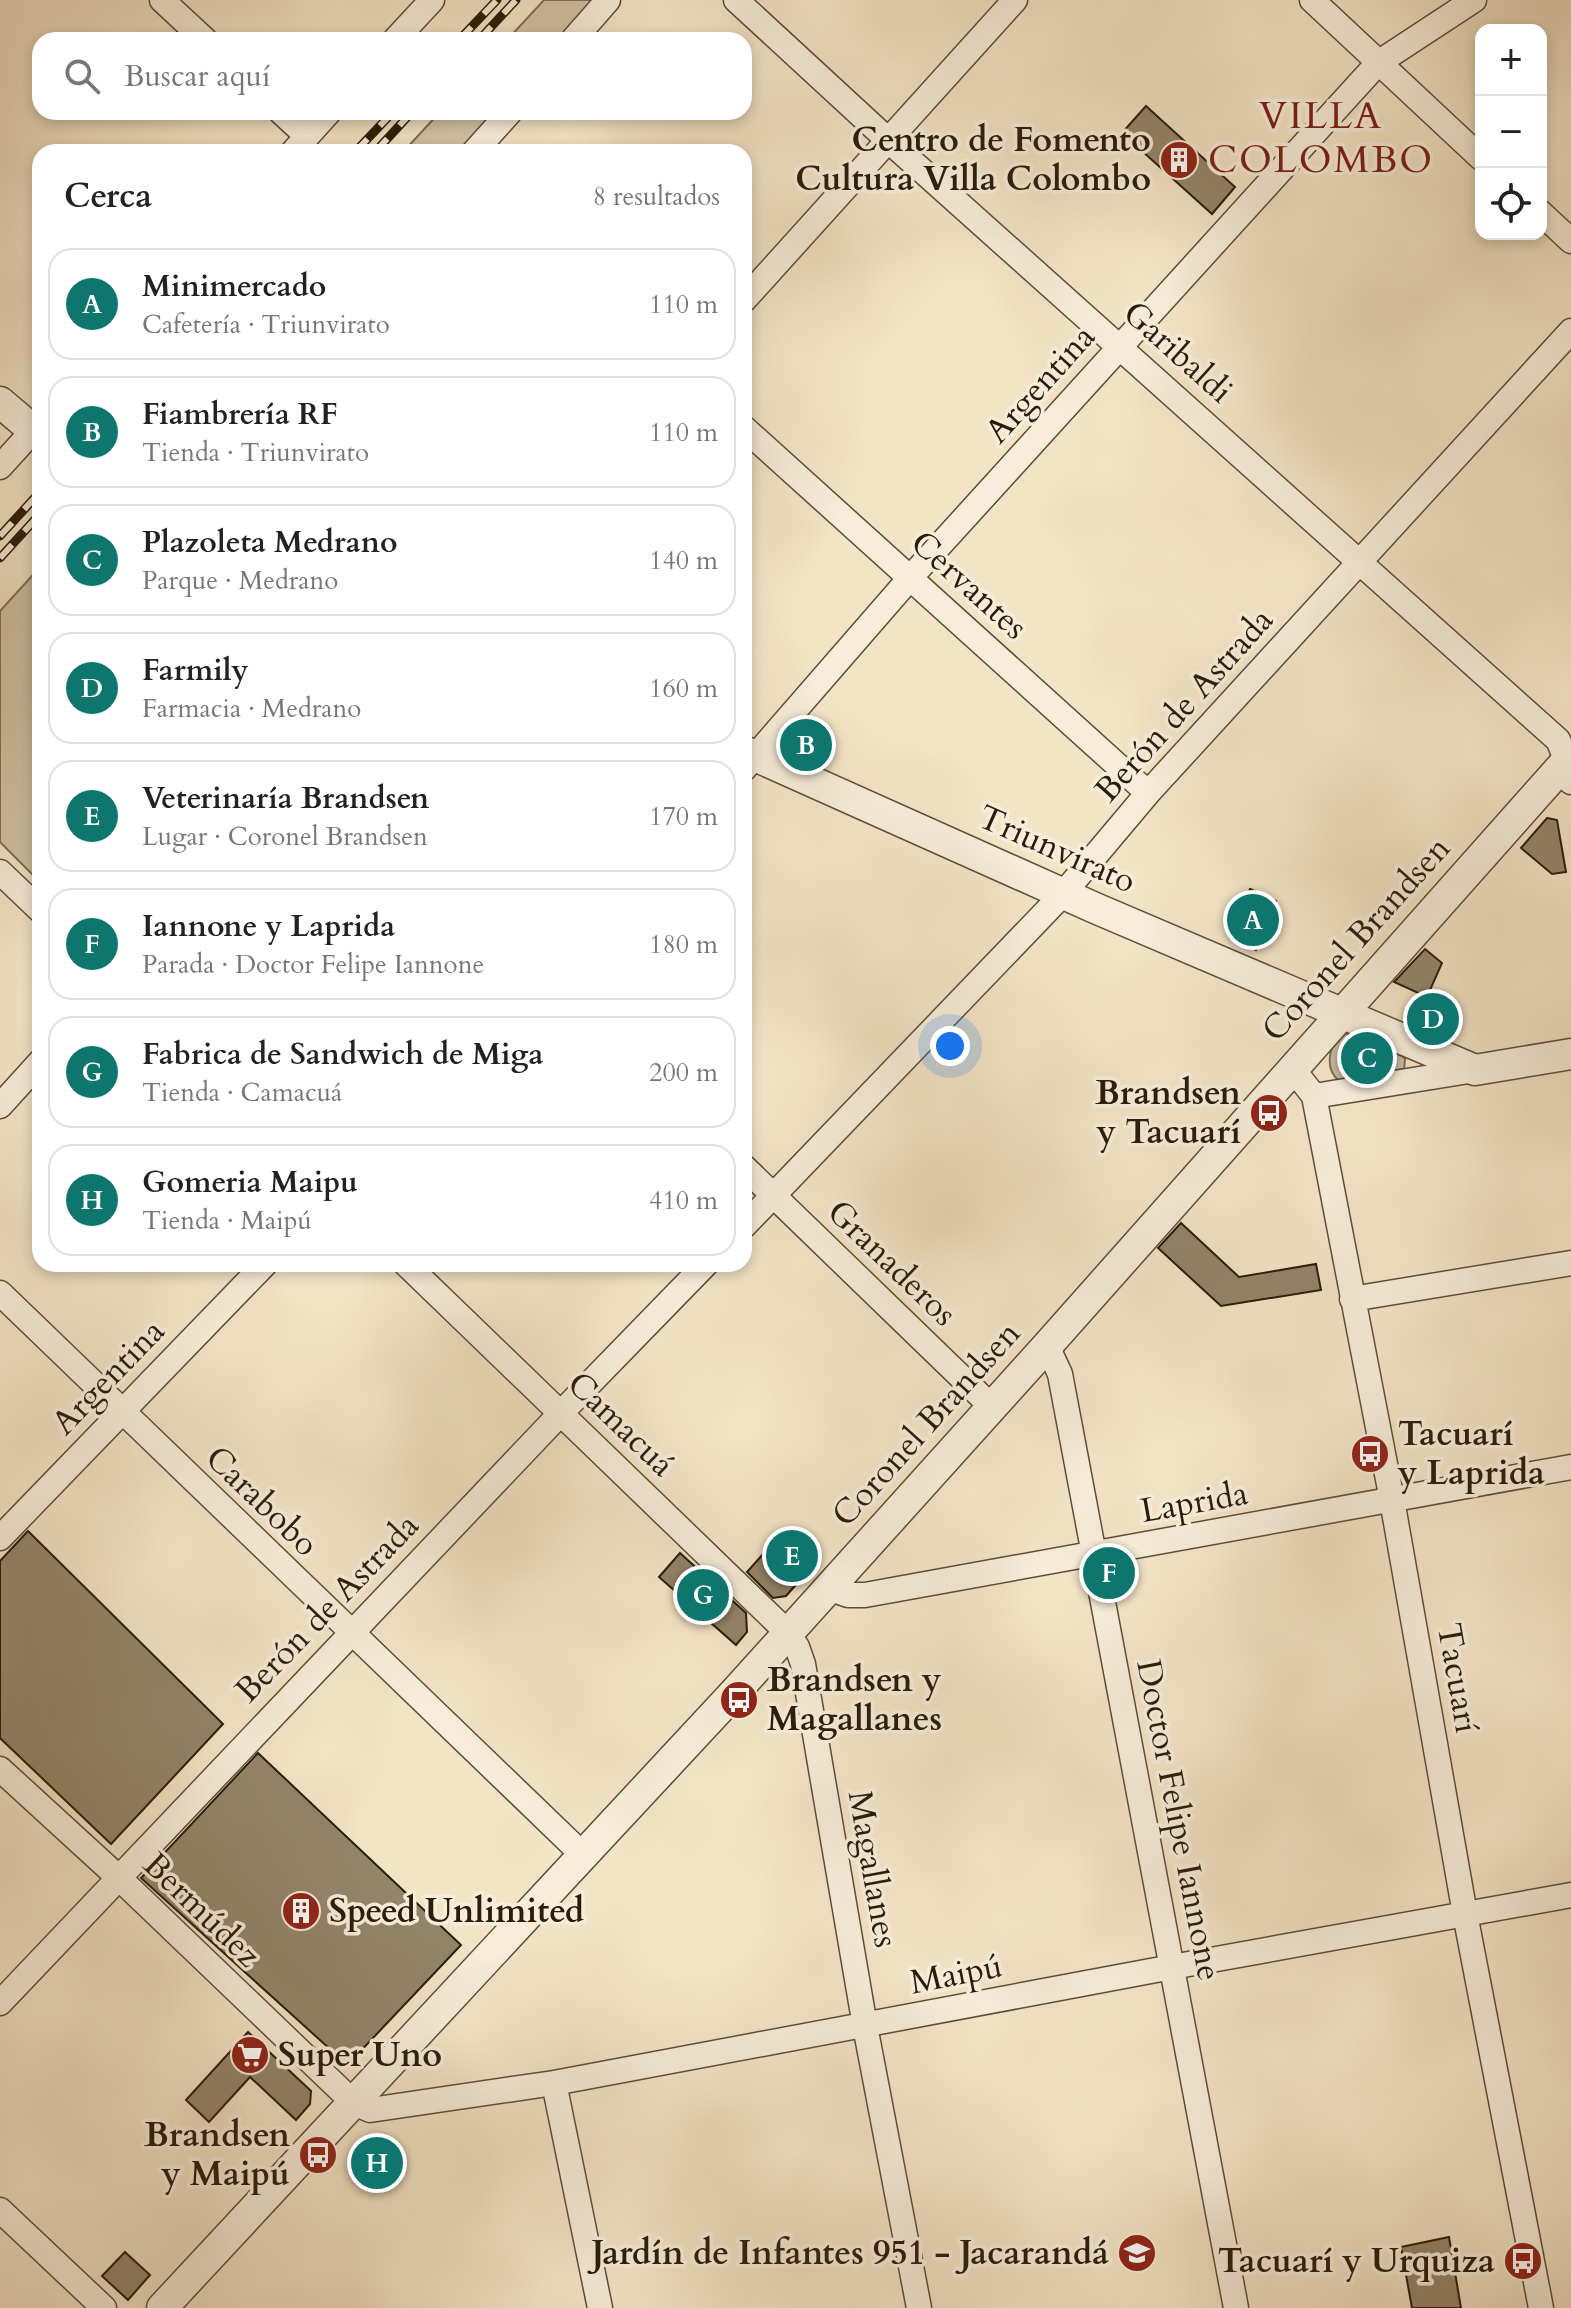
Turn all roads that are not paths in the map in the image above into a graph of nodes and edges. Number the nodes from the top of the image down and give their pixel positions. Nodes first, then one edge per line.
1 (162, 0) edge
2 (432, 0) edge
3 (608, 0) edge
4 (736, 0) edge
5 (1015, 0) edge
6 (1312, 0) edge
7 (1474, 0) edge
8 (196, 32) edge
9 (402, 32) edge
10 (580, 32) edge
11 (1378, 63) junction
12 (286, 120) edge
13 (322, 120) edge
14 (503, 120) edge
15 (889, 141) junction
16 (300, 144) edge
17 (481, 144) edge
18 (1475, 152) edge
19 (1547, 219) edge
20 (1571, 241) edge
21 (752, 291) edge
22 (1571, 331) edge
23 (1121, 346) junction
24 (0, 402) edge
25 (32, 426) edge
26 (752, 435) edge
27 (32, 436) edge
28 (0, 467) edge
29 (1360, 562) junction
30 (910, 578) junction
31 (752, 755) edge
32 (752, 761) edge
33 (1570, 766) edge
34 (1148, 793) junction
35 (0, 872) edge
36 (1063, 894) junction
37 (32, 902) edge
38 (1341, 1014) junction
39 (1571, 1054) edge
40 (1292, 1068) junction
41 (1475, 1070) junction
42 (32, 1071) edge
43 (1314, 1096) junction
44 (0, 1106) edge
45 (752, 1175) edge
46 (773, 1196) junction
47 (752, 1218) edge
48 (1571, 1263) edge
49 (257, 1272) edge
50 (414, 1272) edge
51 (698, 1272) edge
52 (0, 1293) edge
53 (1352, 1299) junction
54 (1047, 1346) junction
55 (992, 1407) junction
56 (122, 1412) junction
57 (561, 1413) junction
58 (1571, 1467) edge
59 (1392, 1500) junction
60 (0, 1538) edge
61 (1094, 1554) junction
62 (828, 1588) junction
63 (350, 1633) junction
64 (788, 1633) junction
65 (0, 1769) edge
66 (583, 1855) junction
67 (118, 1877) junction
68 (1571, 1895) edge
69 (1465, 1914) junction
70 (1172, 1967) junction
71 (0, 2003) edge
72 (865, 2026) junction
73 (554, 2083) junction
74 (354, 2103) junction
75 (0, 2210) edge
76 (104, 2308) edge
77 (162, 2308) edge
78 (600, 2308) edge
79 (919, 2308) edge
80 (1236, 2308) edge
81 (1541, 2308) edge

1 - 8 street
2 - 9 street
3 - 10 street
4 - 15 street, Garibaldi
5 - 15 street
6 - 11 street
7 - 11 street, Argentina
11 - 18 street
11 - 23 street, Argentina
12 - 16 street
13 - 16 street
14 - 17 street
15 - 21 street
15 - 23 street, Garibaldi
19 - 20 street
22 - 29 street, Berón de Astrada
23 - 29 street, Garibaldi
23 - 30 street, Argentina
24 - 25 street
26 - 30 street, Cervantes
27 - 28 street
29 - 33 street, Garibaldi
29 - 34 street, Berón de Astrada
30 - 31 street, Argentina
30 - 34 street, Cervantes
32 - 36 street, Triunvirato
33 - 38 street, Coronel Brandsen
34 - 36 street, Berón de Astrada
35 - 37 street
36 - 38 street, Triunvirato
36 - 46 street, Berón de Astrada
38 - 40 street, Coronel Brandsen
38 - 41 street, Triunvirato
39 - 41 street
40 - 43 street, Tacuarí
40 - 54 street, Coronel Brandsen
41 - 43 street
42 - 44 street
43 - 53 street, Tacuarí
45 - 46 street, Granaderos
46 - 47 street, Berón de Astrada
46 - 55 street, Granaderos
48 - 53 street
49 - 56 street, Argentina
50 - 57 street, Camacuá
51 - 57 street, Berón de Astrada
52 - 56 street, Carabobo
53 - 59 street, Tacuarí
54 - 55 street, Coronel Brandsen
54 - 61 street, Doctor Felipe Iannone
55 - 62 street, Coronel Brandsen
56 - 60 street, Argentina
56 - 63 street, Carabobo
57 - 63 street, Berón de Astrada
57 - 64 street, Camacuá
58 - 59 street, Laprida
59 - 61 street, Laprida
59 - 69 street, Tacuarí
61 - 62 street, Laprida
61 - 70 street, Doctor Felipe Iannone
62 - 64 street, Coronel Brandsen
63 - 66 street, Carabobo
63 - 67 street, Berón de Astrada
64 - 66 street, Coronel Brandsen
64 - 72 street, Magallanes
65 - 67 street, Bermúdez
66 - 74 street, Coronel Brandsen
67 - 71 street, Berón de Astrada
67 - 74 street, Bermúdez
68 - 69 street, Maipú
69 - 70 street, Maipú
69 - 81 street, Tacuarí
70 - 72 street, Maipú
70 - 80 street, Doctor Felipe Iannone
72 - 73 street, Maipú
72 - 79 street, Magallanes
73 - 74 street, Maipú
73 - 78 street
74 - 77 street, Coronel Brandsen
75 - 76 street

